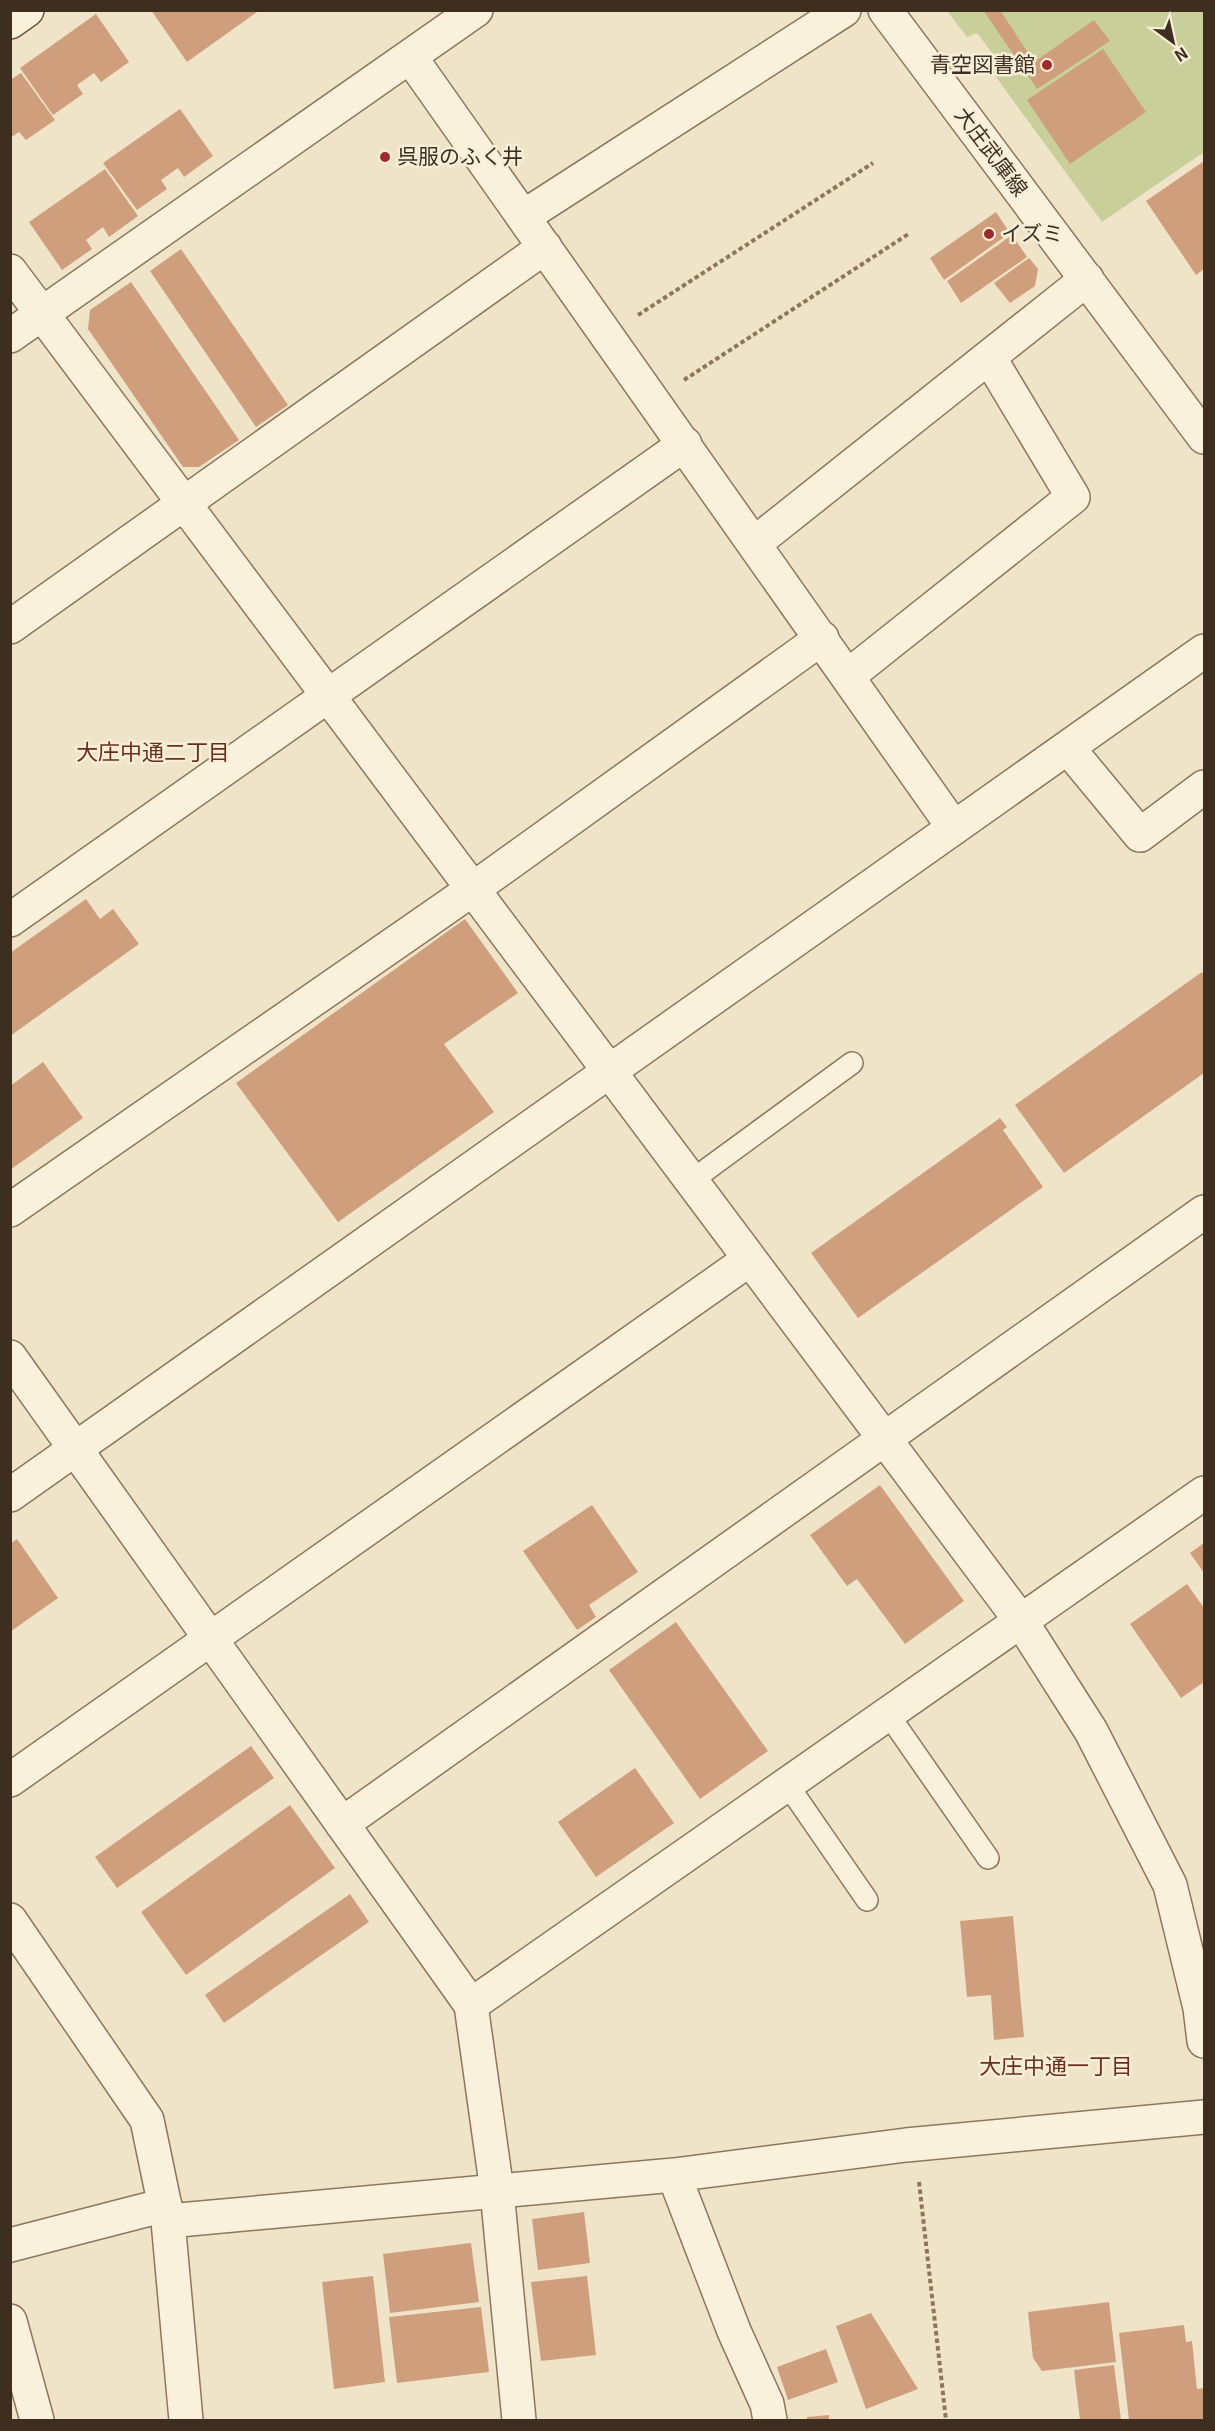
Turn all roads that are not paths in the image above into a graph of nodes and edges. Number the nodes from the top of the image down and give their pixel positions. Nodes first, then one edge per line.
1 (27, 10) edge
2 (476, 10) edge
3 (844, 10) edge
4 (885, 10) edge
5 (10, 22) edge
6 (411, 58) junction
7 (524, 217) junction
8 (545, 247) junction
9 (10, 271) edge
10 (1087, 279) junction
11 (42, 313) junction
12 (10, 336) edge
13 (989, 357) junction
14 (1204, 437) edge
15 (685, 444) junction
16 (184, 503) junction
17 (755, 543) junction
18 (10, 627) edge
19 (822, 638) junction
20 (1204, 651) edge
21 (848, 676) junction
22 (328, 694) junction
23 (1068, 748) junction
24 (1204, 787) edge
25 (954, 828) junction
26 (473, 889) junction
27 (10, 920) edge
28 (852, 1063) dead end
29 (610, 1072) junction
30 (691, 1181) junction
31 (10, 1210) edge
32 (1204, 1212) edge
33 (750, 1259) junction
34 (10, 1357) edge
35 (885, 1438) junction
36 (76, 1449) junction
37 (1204, 1493) edge
38 (10, 1496) edge
39 (1021, 1621) junction
40 (212, 1640) junction
41 (888, 1714) junction
42 (10, 1780) edge
43 (787, 1784) junction
44 (342, 1824) junction
45 (988, 1858) dead end
46 (867, 1900) dead end
47 (10, 1920) edge
48 (471, 2005) junction
49 (1202, 2006) edge
50 (1204, 2041) edge
51 (1204, 2117) edge
52 (674, 2175) junction
53 (497, 2191) junction
54 (166, 2213) junction
55 (10, 2245) edge
56 (10, 2321) edge
57 (37, 2421) edge
58 (186, 2421) edge
59 (519, 2421) edge
60 (770, 2421) edge

1 - 5 street
2 - 6 street
3 - 7 street
4 - 10 street, 大庄武庫線
6 - 7 street
6 - 11 street
7 - 8 street
8 - 15 street
8 - 16 street
9 - 11 street
10 - 13 street
10 - 14 street, 大庄武庫線
11 - 12 street
11 - 16 street
13 - 17 street
13 - 21 street
15 - 17 street
15 - 22 street
16 - 18 street
16 - 22 street
17 - 19 street
19 - 21 street
19 - 26 street
20 - 23 street
21 - 25 street
22 - 26 street
22 - 27 street
23 - 24 street
23 - 25 street
25 - 29 street
26 - 29 street
26 - 31 street
28 - 30 lane
29 - 30 street
29 - 36 street
30 - 33 street
32 - 35 street
33 - 35 street
33 - 40 street
34 - 36 street
35 - 39 street
35 - 44 street
36 - 38 street
36 - 40 street
37 - 39 street
39 - 41 street
39 - 49 street
40 - 42 street
40 - 44 street
41 - 43 street
41 - 45 lane
43 - 46 lane
43 - 48 street
44 - 48 street
47 - 54 street
48 - 53 street
49 - 50 street
51 - 52 street
52 - 53 street
52 - 60 street
53 - 54 street
53 - 59 street
54 - 55 street
54 - 58 street
56 - 57 street

